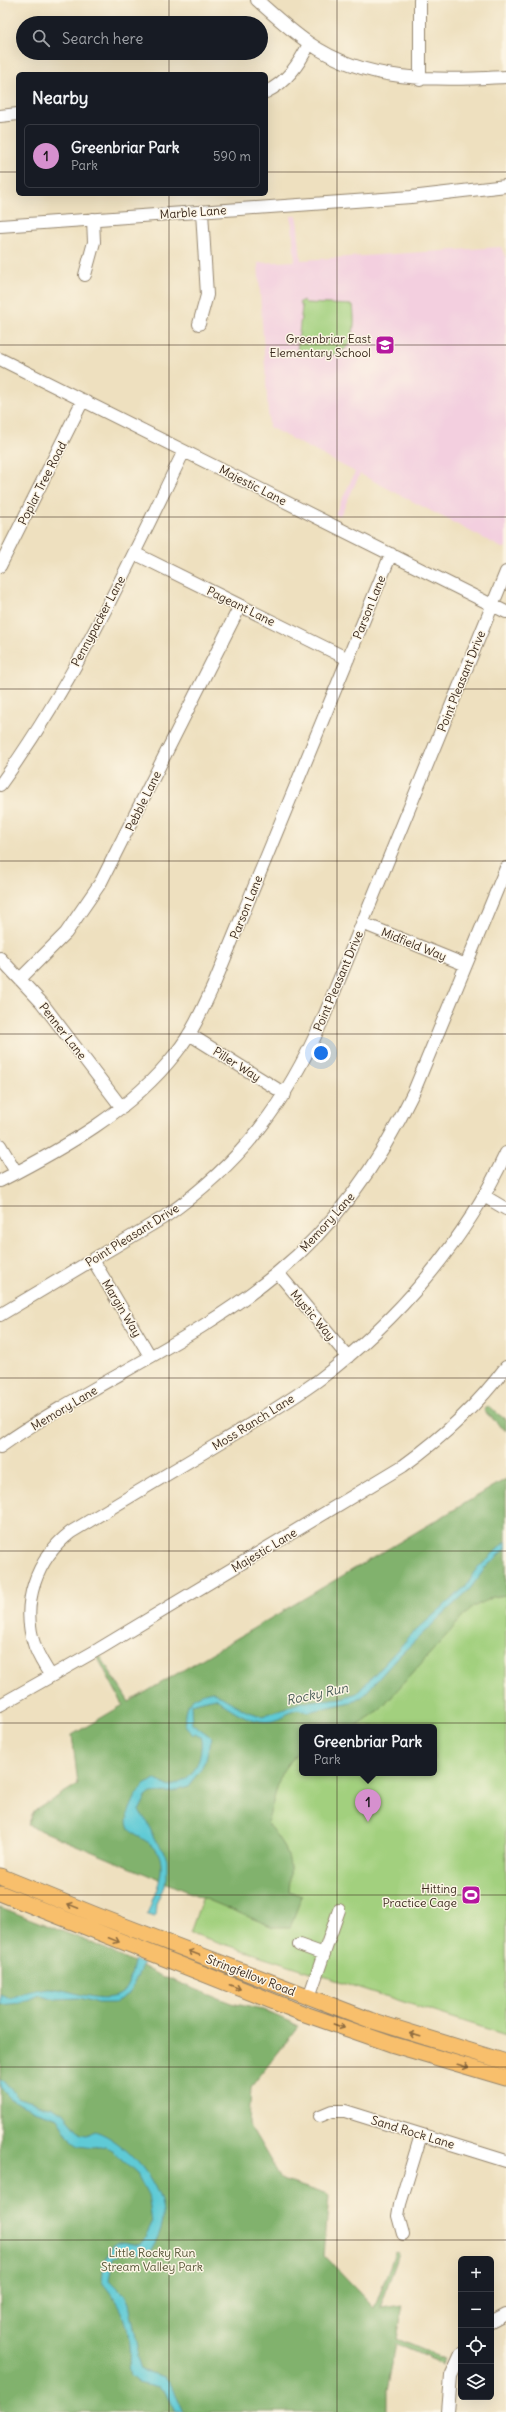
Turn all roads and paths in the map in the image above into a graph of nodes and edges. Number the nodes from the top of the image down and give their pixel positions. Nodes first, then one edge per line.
1 (257, 0) edge
2 (420, 0) edge
3 (309, 44) junction
4 (506, 77) edge
5 (420, 80) junction
6 (268, 91) edge
7 (16, 114) edge
8 (0, 116) edge
9 (506, 186) edge
10 (202, 212) junction
11 (93, 219) junction
12 (0, 226) edge
13 (85, 275) dead end
14 (199, 324) dead end
15 (0, 359) edge
16 (83, 400) junction
17 (184, 451) junction
18 (134, 553) junction
19 (391, 554) junction
20 (0, 566) edge
21 (506, 572) edge
22 (492, 605) junction
23 (240, 606) junction
24 (506, 612) edge
25 (348, 659) junction
26 (0, 785) edge
27 (506, 868) edge
28 (362, 923) junction
29 (0, 958) edge
30 (466, 965) junction
31 (20, 979) junction
32 (189, 1034) junction
33 (285, 1094) junction
34 (122, 1108) junction
35 (0, 1145) edge
36 (506, 1153) edge
37 (16, 1172) junction
38 (0, 1181) edge
39 (484, 1196) junction
40 (506, 1209) edge
41 (93, 1260) junction
42 (278, 1273) junction
43 (0, 1315) edge
44 (150, 1356) junction
45 (348, 1357) junction
46 (506, 1367) edge
47 (0, 1447) edge
48 (51, 1676) junction
49 (0, 1705) edge
50 (0, 1876) edge
51 (0, 1893) edge
52 (339, 1910) dead end
53 (299, 1945) dead end
54 (324, 1954) junction
55 (308, 1997) junction
56 (506, 2062) edge
57 (506, 2078) edge
58 (320, 2116) dead end
59 (421, 2135) junction
60 (506, 2161) edge
61 (403, 2234) dead end
62 (506, 2314) edge
63 (494, 2320) edge
64 (458, 2361) edge
65 (448, 2412) edge

1 - 3 street
2 - 5 street
3 - 5 street
3 - 6 street
4 - 5 street
7 - 8 street
9 - 10 street, Marble Lane
10 - 11 street, Marble Lane
10 - 14 street
11 - 12 street, Marble Lane
11 - 13 street
15 - 16 street, Majestic Lane
16 - 17 street, Majestic Lane
16 - 20 street, Poplar Tree Road
17 - 18 street, Pennypacker Lane
17 - 19 street, Majestic Lane
18 - 23 street, Pageant Lane
18 - 26 street, Pennypacker Lane
19 - 22 street, Majestic Lane
19 - 25 street, Parson Lane
21 - 22 street, Point Pleasant Drive
22 - 24 street, Majestic Lane
22 - 28 street, Point Pleasant Drive
23 - 25 street, Pageant Lane
23 - 31 street, Pebble Lane
25 - 32 street, Parson Lane
27 - 30 street, Memory Lane
28 - 30 street, Midfield Way
28 - 33 street, Point Pleasant Drive
29 - 31 street, Penner Lane
30 - 42 street, Memory Lane
31 - 34 street, Penner Lane
32 - 33 street, Piller Way
32 - 34 street, Parson Lane
33 - 41 street, Point Pleasant Drive
34 - 37 street, Parson Lane
35 - 37 street
36 - 39 street, Moss Ranch Lane
37 - 38 street, Parson Lane
39 - 40 street
39 - 45 street, Moss Ranch Lane
41 - 43 street, Point Pleasant Drive
41 - 44 street, Margin Way
42 - 44 street, Memory Lane
42 - 45 street, Mystic Way
44 - 47 street, Memory Lane
45 - 48 street, Moss Ranch Lane
46 - 48 street, Majestic Lane
48 - 49 street, Majestic Lane
55 -> 50 main road, Stringfellow Road
51 -> 57 main road, Stringfellow Road
52 - 54 street
53 - 54 street
54 - 55 street
56 -> 55 main road, Stringfellow Road
58 - 59 street, Sand Rock Lane
59 - 60 street, Sand Rock Lane
59 - 61 street
62 - 63 street
64 - 65 street

